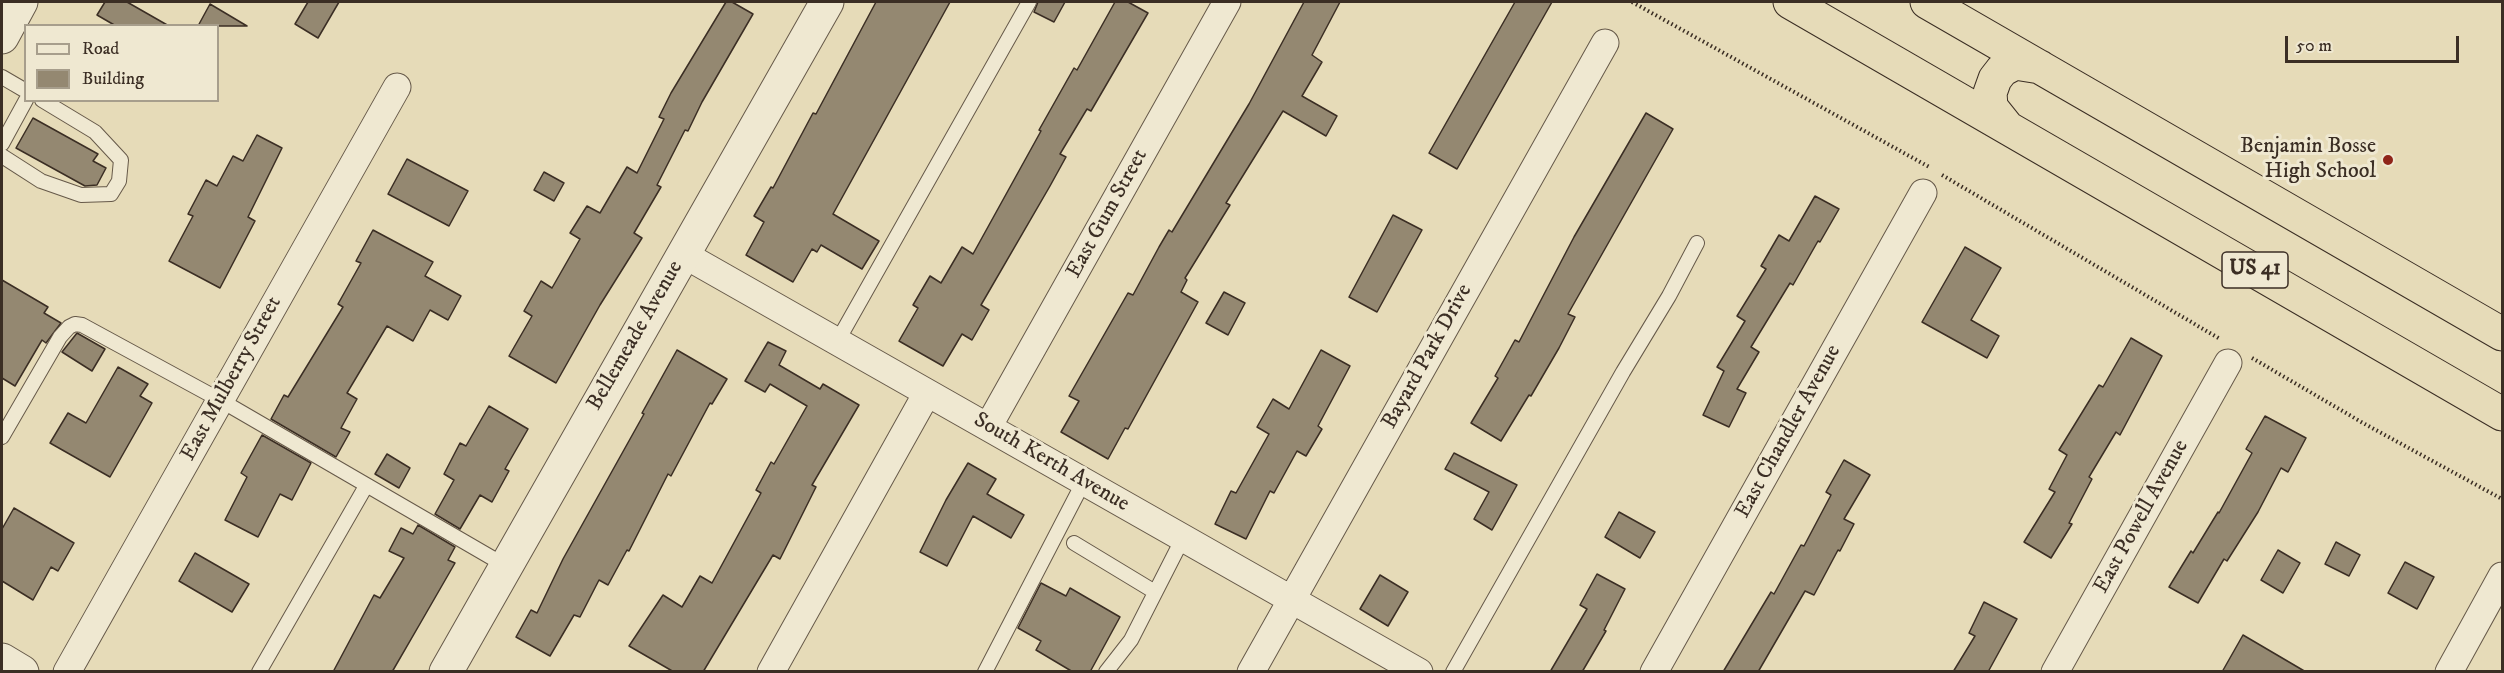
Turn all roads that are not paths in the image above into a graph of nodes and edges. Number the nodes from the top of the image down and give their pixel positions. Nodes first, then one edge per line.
1 (21, 2) edge
2 (827, 2) edge
3 (1029, 2) edge
4 (1227, 2) edge
5 (1790, 2) edge
6 (1927, 2) edge
7 (2, 37) edge
8 (1605, 43) dead end
9 (2040, 67) junction
10 (2, 77) edge
11 (397, 87) dead end
12 (24, 90) edge
13 (25, 102) edge
14 (45, 102) edge
15 (2007, 127) junction
16 (2, 144) edge
17 (2, 156) edge
18 (1923, 193) dead end
19 (1697, 243) dead end
20 (683, 254) junction
21 (2502, 334) edge
22 (837, 342) junction
23 (2232, 352) road end
24 (927, 393) junction
25 (220, 400) junction
26 (2502, 414) edge
27 (988, 427) junction
28 (2, 437) edge
29 (1084, 481) junction
30 (366, 486) junction
31 (1183, 538) junction
32 (1074, 543) dead end
33 (506, 566) junction
34 (2502, 576) edge
35 (1155, 592) junction
36 (1291, 599) junction
37 (1111, 670) edge
38 (67, 672) edge
39 (259, 672) edge
40 (446, 672) edge
41 (771, 672) edge
42 (985, 672) edge
43 (1251, 672) edge
44 (1419, 672) edge
45 (1453, 672) edge
46 (1654, 672) edge
47 (2055, 672) edge
48 (2449, 672) edge

1 - 7 street
2 - 20 street, Bellemeade Avenue
3 - 22 lane
4 - 27 street, East Gum Street
5 - 15 highway, US 41
6 - 9 highway
8 - 36 street, Bayard Park Drive
9 - 15 highway
9 - 21 highway
10 - 12 lane
11 - 25 street, East Mulberry Street
13 - 16 lane
14 - 17 lane
15 - 26 highway, US 41
18 - 46 street, East Chandler Avenue
19 - 45 lane
20 - 22 street, South Kerth Avenue
20 - 33 street, Bellemeade Avenue
22 - 24 street, South Kerth Avenue
23 - 47 street, East Powell Avenue
24 - 27 street, South Kerth Avenue
24 - 41 street
25 - 28 lane
25 - 30 lane
25 - 38 street, East Mulberry Street
27 - 29 street, South Kerth Avenue
29 - 31 street, South Kerth Avenue
29 - 42 lane
30 - 33 lane
30 - 39 lane
31 - 35 lane
31 - 36 street, South Kerth Avenue
32 - 35 lane
33 - 40 street, Bellemeade Avenue
34 - 48 street
35 - 37 lane
36 - 43 street, Bayard Park Drive
36 - 44 street, South Kerth Avenue

